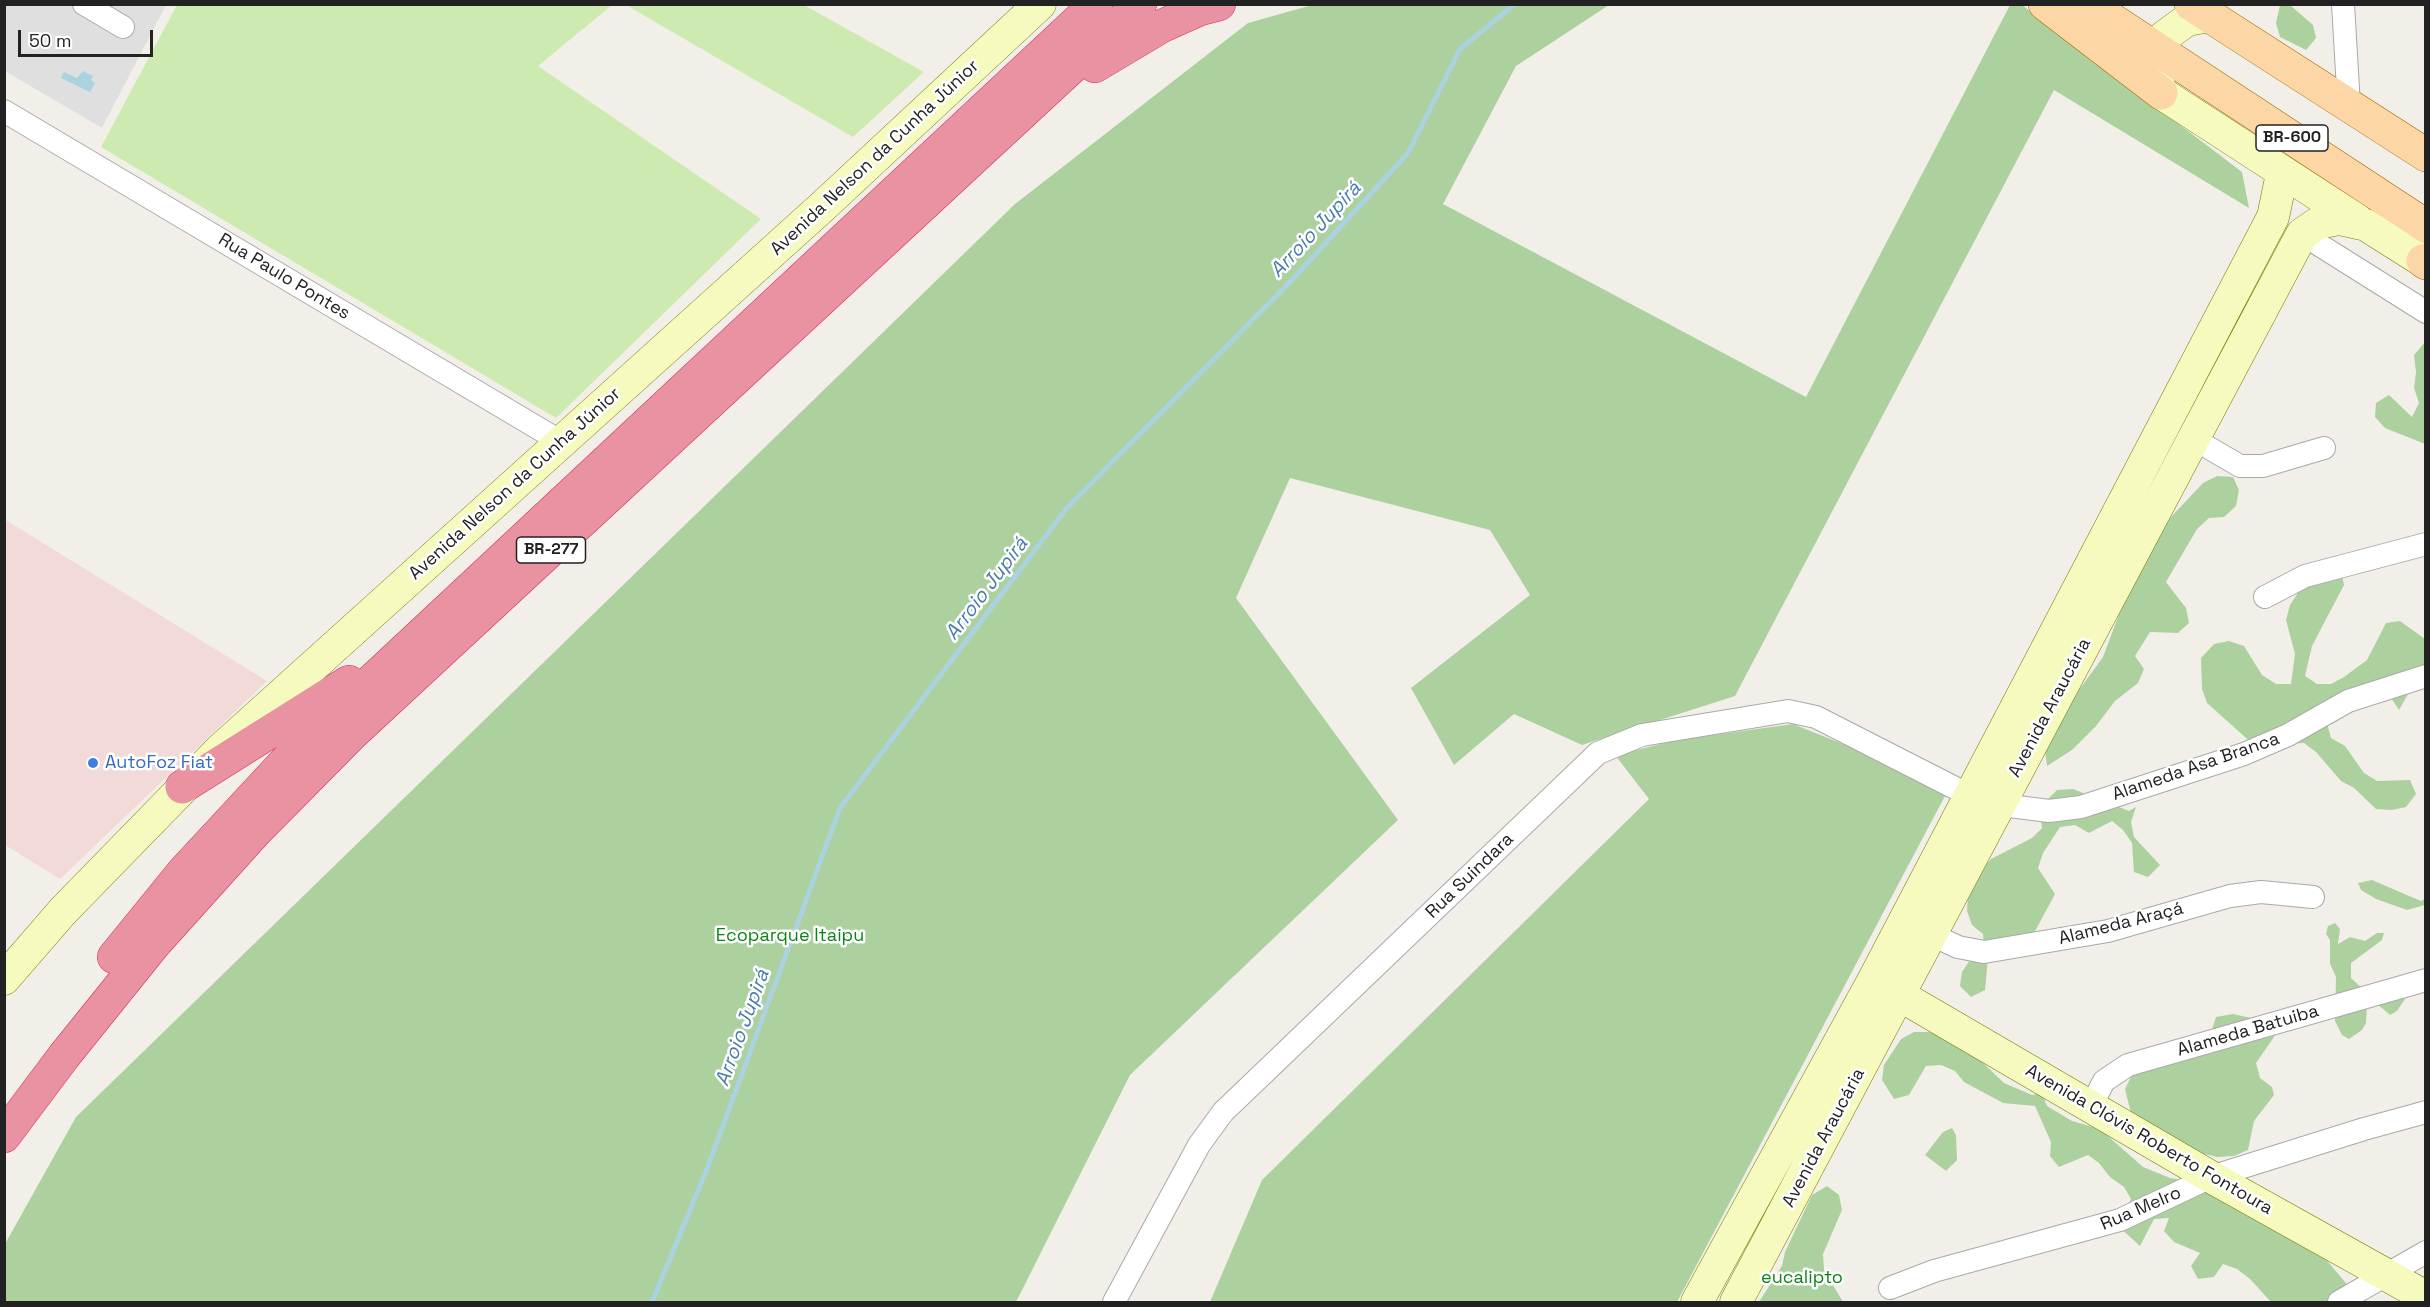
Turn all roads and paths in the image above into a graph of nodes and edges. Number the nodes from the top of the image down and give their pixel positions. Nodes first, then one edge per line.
1 (84, 4) edge
2 (1040, 4) edge
3 (1096, 4) edge
4 (1140, 4) edge
5 (1219, 4) edge
6 (2046, 4) edge
7 (2088, 4) edge
8 (2343, 4) edge
9 (2200, 10) edge
10 (123, 27) dead end
11 (2158, 51) junction
12 (2161, 93) junction
13 (2349, 106) junction
14 (4, 111) edge
15 (985, 149) junction
16 (2426, 155) edge
17 (2282, 174) junction
18 (2366, 225) junction
19 (2426, 226) edge
20 (2302, 234) junction
21 (2425, 261) edge
22 (2426, 312) edge
23 (2192, 438) junction
24 (563, 443) junction
25 (2324, 448) dead end
26 (2426, 544) edge
27 (481, 580) junction
28 (2265, 597) dead end
29 (2426, 676) edge
30 (182, 787) junction
31 (1964, 792) junction
32 (1998, 805) junction
33 (2313, 897) dead end
34 (1930, 934) junction
35 (4, 979) edge
36 (2426, 980) edge
37 (1887, 988) junction
38 (4, 1099) edge
39 (2090, 1108) junction
40 (2426, 1112) edge
41 (4, 1136) edge
42 (2211, 1178) junction
43 (2426, 1252) edge
44 (2385, 1275) junction
45 (1890, 1288) dead end
46 (2426, 1297) edge
47 (1114, 1302) edge
48 (1697, 1302) edge
49 (1736, 1302) edge
50 (2338, 1302) edge

1 - 10 street
2 - 24 street, Avenida Nelson da Cunha Júnior
3 - 27 highway, BR-277
4 - 15 highway, BR-277
5 - 15 highway
6 - 12 main road
7 - 11 main road, BR-600
8 - 13 street
9 - 11 street
9 - 13 main road
11 - 12 street
11 - 19 main road, BR-600
12 - 17 street
13 - 16 main road
14 - 24 street, Rua Paulo Pontes
15 - 41 highway, BR-277
17 - 18 street
17 - 31 street, Avenida Araucária
18 - 20 street
18 - 21 street
20 - 22 street
20 - 23 street, Avenida Araucária
23 - 25 street
23 - 32 street, Avenida Araucária
24 - 30 street, Avenida Nelson da Cunha Júnior
26 - 28 street
27 - 30 highway
27 - 38 highway, BR-277
29 - 32 street, Alameda Asa Branca
30 - 35 street, Avenida Nelson da Cunha Júnior
31 - 32 street, Alameda Asa Branca
31 - 37 street, Avenida Araucária
31 - 47 street, Rua Suindara
32 - 34 street, Avenida Araucária
33 - 34 street, Alameda Araçá
34 - 37 street, Avenida Araucária
36 - 39 street, Alameda Batuiba
37 - 39 street, Avenida Clóvis Roberto Fontoura
37 - 48 street, Avenida Araucária
37 - 49 street, Avenida Araucária
39 - 42 street, Avenida Clóvis Roberto Fontoura
40 - 42 street, Rua Melro
42 - 44 street, Avenida Clóvis Roberto Fontoura
42 - 45 street, Rua Melro
43 - 44 street
44 - 46 street, Avenida Clóvis Roberto Fontoura
44 - 50 street

